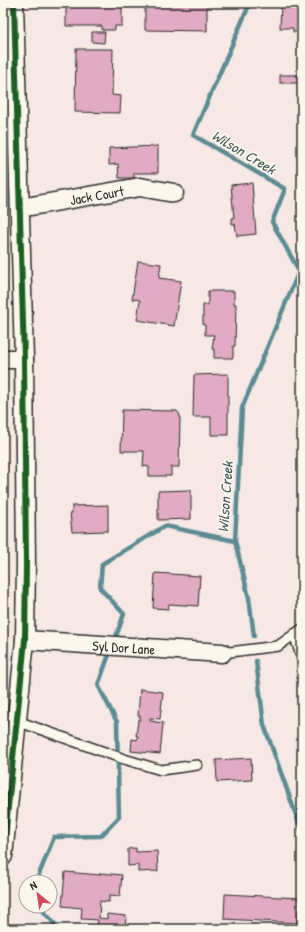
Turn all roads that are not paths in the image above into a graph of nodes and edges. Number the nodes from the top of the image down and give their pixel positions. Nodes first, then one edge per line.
1 (14, 3) edge
2 (11, 167) edge
3 (174, 193) dead end
4 (20, 208) junction
5 (3, 359) edge
6 (24, 360) junction
7 (302, 628) edge
8 (294, 634) junction
9 (25, 640) junction
10 (222, 653) joint
11 (302, 659) edge
12 (17, 721) junction
13 (196, 765) dead end
14 (3, 851) edge

1 - 2 street
2 - 4 street
3 - 4 street, Jack Court
4 - 6 street
5 - 6 street
6 - 9 street
7 - 8 lane
8 - 10 lane
8 - 11 lane
9 - 10 street, Syl Dor Lane
9 - 12 street
12 - 13 lane
12 - 14 street

